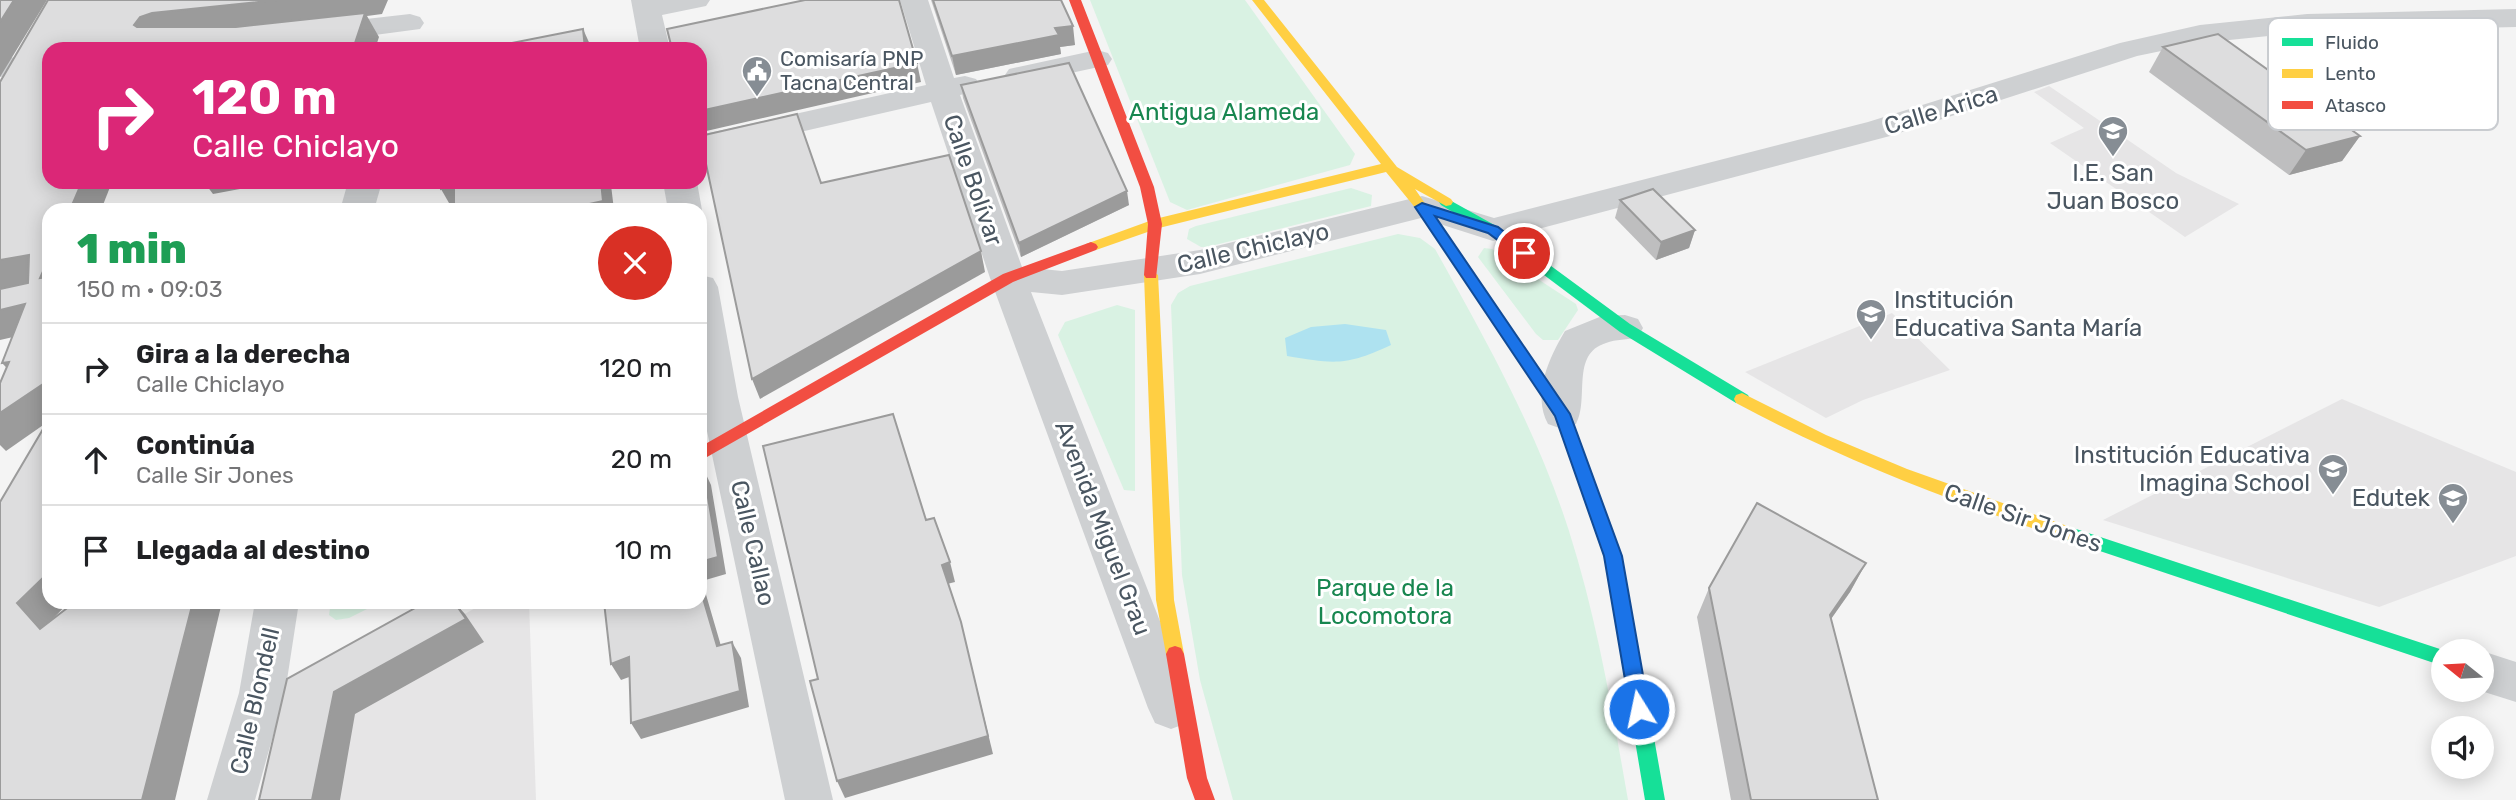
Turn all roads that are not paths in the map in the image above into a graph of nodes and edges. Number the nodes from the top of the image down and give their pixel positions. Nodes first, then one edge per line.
1 (696, 0) edge
2 (914, 0) edge
3 (1074, 0) edge
4 (1258, 0) edge
5 (647, 4) edge
6 (2516, 18) edge
7 (2498, 19) edge
8 (410, 24) edge
9 (2268, 27) edge
10 (44, 32) edge
11 (290, 36) edge
12 (654, 42) edge
13 (1097, 60) junction
14 (20, 73) edge
15 (942, 90) junction
16 (707, 143) edge
17 (1388, 167) junction
18 (1422, 207) junction
19 (1155, 224) junction
20 (1493, 230) junction
21 (1151, 271) junction
22 (1008, 278) junction
23 (1625, 328) junction
24 (707, 367) edge
25 (1562, 414) junction
26 (714, 447) edge
27 (276, 609) edge
28 (2431, 654) edge
29 (310, 667) edge
30 (2494, 675) edge
31 (2516, 682) edge
32 (262, 693) junction
33 (1201, 789) edge
34 (231, 800) edge
35 (809, 800) edge
36 (1655, 800) edge

1 - 5 street
2 - 15 street, Calle Bolívar
3 - 13 main road, Avenida Miguel Grau
4 - 17 main road
5 - 12 street
6 - 7 street, Calle Arica
8 - 11 street
9 - 20 street, Calle Arica
10 - 14 street
13 - 15 street
13 - 19 main road, Avenida Miguel Grau
15 - 16 street
15 - 22 street, Calle Bolívar
17 - 18 main road
17 - 19 main road, Calle Chiclayo
17 - 20 main road
18 - 20 street
18 - 21 street, Calle Chiclayo
18 - 25 main road
19 - 21 main road, Avenida Miguel Grau
19 - 22 main road, Calle Chiclayo
20 - 23 main road, Calle Sir Jones
21 - 22 street, Calle Chiclayo
21 - 33 main road, Avenida Miguel Grau
22 - 26 main road, Calle Chiclayo
22 - 33 street, Avenida Miguel Grau
23 - 25 street
23 - 28 main road, Calle Sir Jones
24 - 26 street, Calle Callao
25 - 36 main road
26 - 35 street, Calle Callao
27 - 32 street, Calle Blondell
29 - 32 street
30 - 31 street
32 - 34 street, Calle Blondell

